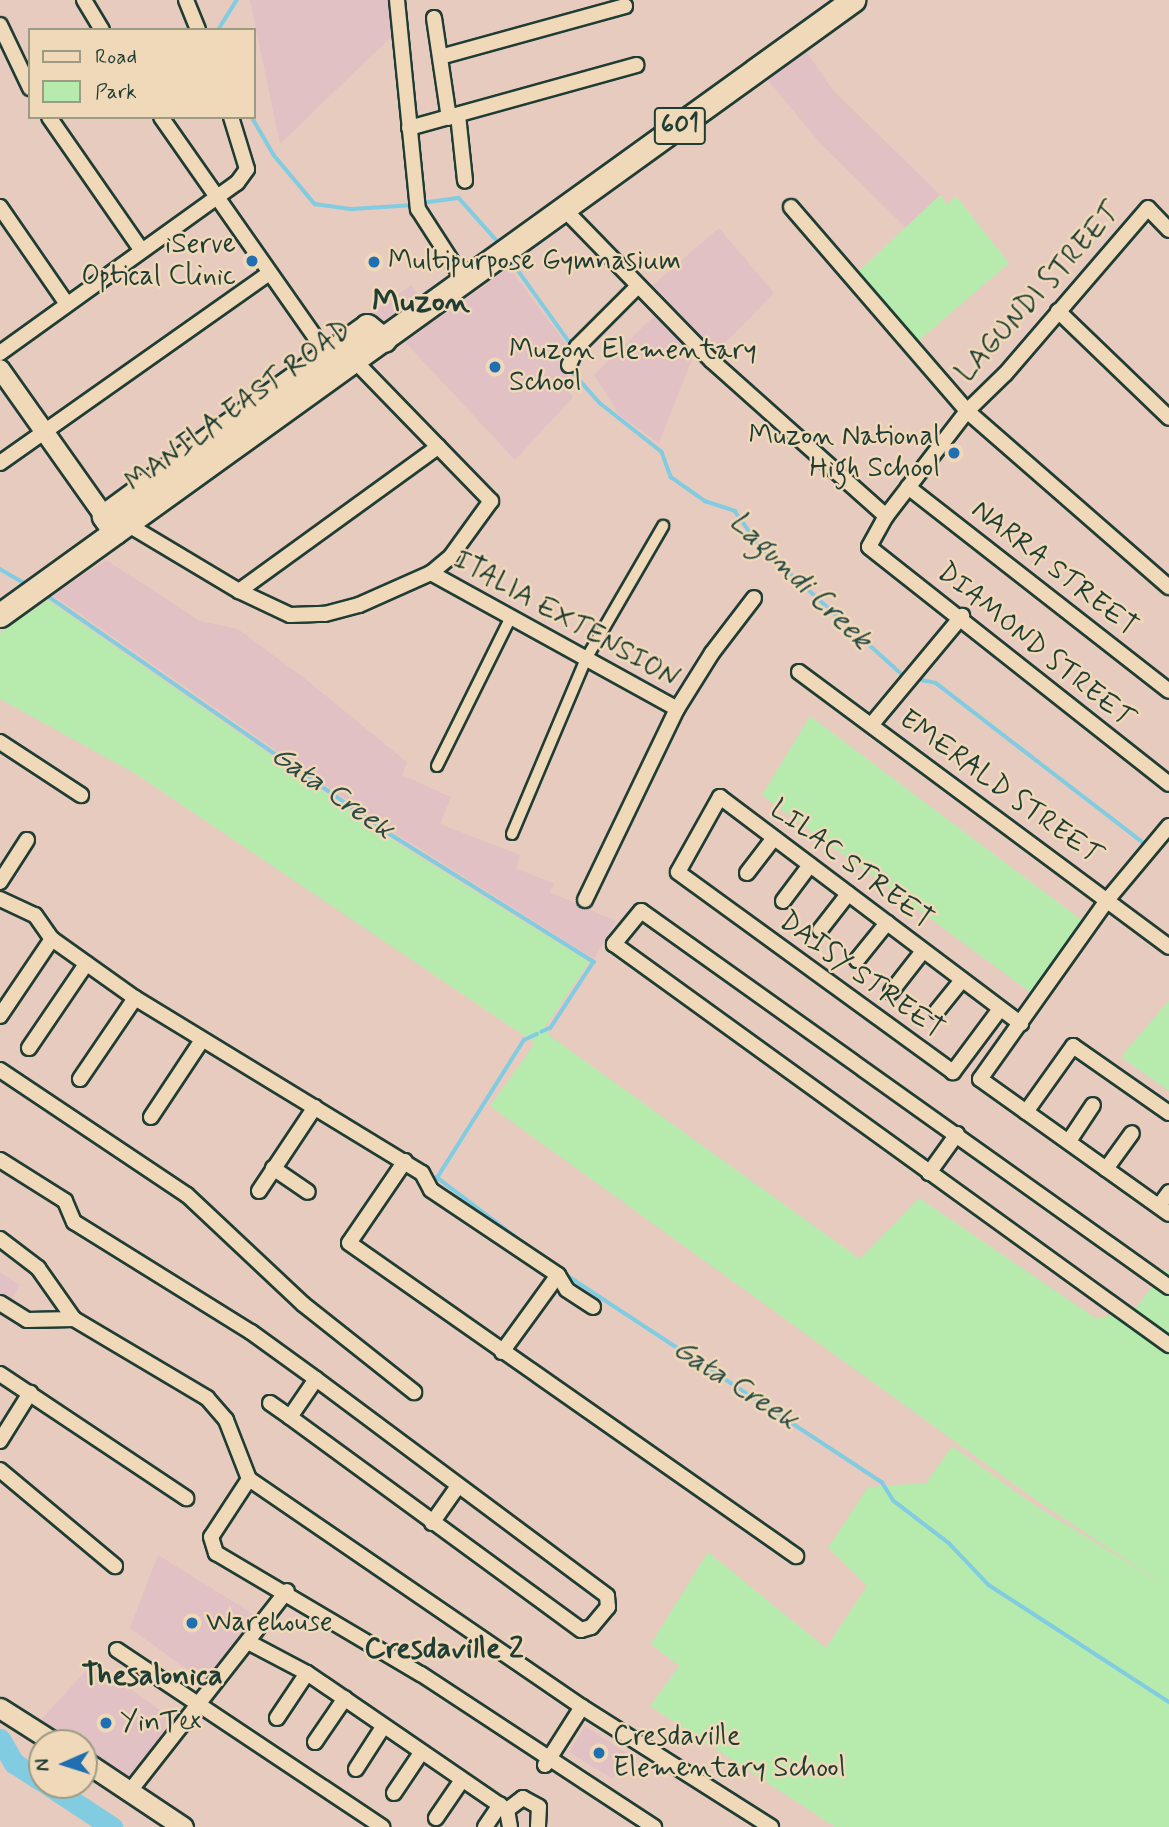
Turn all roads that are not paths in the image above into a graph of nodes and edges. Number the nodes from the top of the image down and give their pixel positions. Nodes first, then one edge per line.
1 (84, 0) edge
2 (186, 0) edge
3 (397, 0) edge
4 (853, 0) edge
5 (625, 6) dead end
6 (434, 18) dead end
7 (0, 25) edge
8 (101, 28) edge
9 (197, 28) edge
10 (440, 57) junction
11 (636, 65) dead end
12 (28, 84) edge
13 (454, 116) junction
14 (50, 119) edge
15 (161, 119) edge
16 (231, 119) edge
17 (409, 128) junction
18 (465, 181) dead end
19 (215, 198) junction
20 (0, 207) edge
21 (790, 207) dead end
22 (564, 209) junction
23 (1169, 230) edge
24 (140, 248) junction
25 (269, 273) junction
26 (465, 282) junction
27 (637, 287) junction
28 (67, 304) junction
29 (1058, 311) junction
30 (0, 353) edge
31 (340, 362) junction
32 (569, 365) dead end
33 (0, 369) edge
34 (967, 411) junction
35 (1169, 418) edge
36 (44, 431) junction
37 (438, 447) junction
38 (0, 463) edge
39 (908, 487) junction
40 (886, 516) junction
41 (115, 524) junction
42 (663, 526) dead end
43 (869, 547) joint
44 (431, 573) junction
45 (1169, 587) edge
46 (239, 591) junction
47 (754, 598) dead end
48 (0, 615) edge
49 (961, 616) junction
50 (511, 617) junction
51 (586, 659) junction
52 (799, 672) dead end
53 (1169, 691) edge
54 (677, 709) junction
55 (872, 724) junction
56 (0, 743) edge
57 (437, 766) dead end
58 (1169, 784) edge
59 (81, 796) dead end
60 (1169, 826) edge
61 (512, 834) dead end
62 (774, 838) junction
63 (27, 840) dead end
64 (810, 866) junction
65 (678, 872) joint
66 (747, 873) dead end
67 (0, 882) edge
68 (848, 894) junction
69 (0, 899) edge
70 (1108, 899) junction
71 (585, 900) dead end
72 (783, 901) dead end
73 (887, 923) junction
74 (820, 930) dead end
75 (52, 939) junction
76 (1169, 947) edge
77 (923, 951) junction
78 (857, 960) dead end
79 (86, 964) junction
80 (962, 980) junction
81 (891, 992) dead end
82 (135, 998) junction
83 (1000, 1009) junction
84 (937, 1011) dead end
85 (0, 1017) edge
86 (1021, 1024) junction
87 (202, 1040) junction
88 (29, 1048) dead end
89 (0, 1070) edge
90 (80, 1079) dead end
91 (1094, 1105) dead end
92 (315, 1107) junction
93 (1026, 1112) junction
94 (1169, 1114) edge
95 (151, 1117) dead end
96 (1132, 1133) dead end
97 (957, 1134) junction
98 (1069, 1141) junction
99 (0, 1160) edge
100 (405, 1161) junction
101 (273, 1168) junction
102 (1106, 1169) junction
103 (929, 1173) junction
104 (259, 1191) dead end
105 (309, 1192) dead end
106 (1169, 1192) edge
107 (1164, 1210) edge
108 (0, 1239) edge
109 (558, 1275) junction
110 (1169, 1287) edge
111 (0, 1303) edge
112 (593, 1307) dead end
113 (74, 1319) junction
114 (1169, 1345) edge
115 (502, 1352) junction
116 (0, 1374) edge
117 (316, 1379) junction
118 (414, 1392) dead end
119 (30, 1393) junction
120 (270, 1403) dead end
121 (290, 1417) junction
122 (0, 1441) edge
123 (0, 1470) edge
124 (249, 1479) junction
125 (458, 1486) junction
126 (186, 1498) dead end
127 (432, 1523) junction
128 (796, 1556) dead end
129 (115, 1566) dead end
130 (287, 1591) junction
131 (250, 1643) junction
132 (117, 1650) dead end
133 (307, 1673) junction
134 (345, 1698) junction
135 (201, 1704) junction
136 (582, 1707) junction
137 (0, 1708) edge
138 (277, 1718) dead end
139 (383, 1727) junction
140 (33, 1729) edge
141 (315, 1742) dead end
142 (421, 1753) junction
143 (547, 1762) junction
144 (356, 1769) dead end
145 (98, 1770) edge
146 (462, 1780) junction
147 (130, 1791) junction
148 (394, 1793) dead end
149 (503, 1807) junction
150 (436, 1818) dead end
151 (183, 1827) edge
152 (382, 1827) edge
153 (485, 1827) edge
154 (510, 1827) edge
155 (538, 1827) edge
156 (654, 1827) edge
157 (771, 1827) edge

1 - 8 street
2 - 9 street
3 - 17 street
4 - 22 main road, MANILA EAST ROAD / 601
5 - 10 street
6 - 10 street
7 - 12 street
10 - 13 street
11 - 13 street
13 - 17 street
13 - 18 street
14 - 24 street
15 - 19 street
16 - 19 street
17 - 26 street
19 - 24 street
19 - 25 street
20 - 28 street
21 - 34 street
22 - 26 main road, MANILA EAST ROAD / 601
22 - 27 street
23 - 29 street, LAGUNDI STREET
24 - 28 street
25 - 31 street
25 - 36 street
26 - 31 main road, MANILA EAST ROAD / 601
27 - 32 street
27 - 40 street
28 - 30 street
29 - 34 street, LAGUNDI STREET
29 - 35 street
31 - 37 street
31 - 41 main road, MANILA EAST ROAD
33 - 36 street
34 - 39 street, LAGUNDI STREET
34 - 45 street
36 - 38 street
36 - 41 street
37 - 44 street
37 - 46 street
39 - 40 street, LAGUNDI STREET
39 - 53 street, NARRA STREET
40 - 43 street, LAGUNDI STREET
41 - 46 street
41 - 48 main road, MANILA EAST ROAD
42 - 51 street
43 - 49 street, DIAMOND STREET
44 - 46 street
44 - 50 street, ITALIA EXTENSION
47 - 54 street
49 - 55 street
49 - 58 street, DIAMOND STREET
50 - 51 street, ITALIA EXTENSION
50 - 57 street
51 - 54 street, ITALIA EXTENSION
51 - 61 street
52 - 55 street, EMERALD STREET
54 - 71 street
55 - 70 street, EMERALD STREET
56 - 59 street
60 - 70 street
62 - 64 street, LILAC STREET
62 - 65 street, LILAC STREET
62 - 66 street
63 - 67 street
64 - 68 street, LILAC STREET
64 - 72 street
65 - 83 street, DAISY STREET
68 - 73 street, LILAC STREET
68 - 74 street
69 - 75 street
70 - 76 street, EMERALD STREET
70 - 86 street
73 - 77 street, LILAC STREET
73 - 78 street
75 - 79 street
75 - 85 street
77 - 80 street, LILAC STREET
77 - 81 street
79 - 82 street
79 - 88 street
80 - 83 street, LILAC STREET
80 - 84 street
82 - 87 street
82 - 90 street
83 - 86 street, LILAC STREET
86 - 93 street
87 - 92 street
87 - 95 street
89 - 118 street
91 - 98 street
92 - 100 street
92 - 101 street
93 - 94 street
93 - 98 street
96 - 102 street
97 - 103 street
97 - 103 street
97 - 110 street
98 - 102 street
99 - 117 street
100 - 109 street
100 - 115 street
101 - 104 street
101 - 105 street
102 - 107 street
103 - 114 street
106 - 107 street
108 - 113 street
109 - 112 street
109 - 115 street
111 - 113 street
113 - 124 street
115 - 128 street
116 - 119 street
117 - 121 street
117 - 125 street
119 - 122 street
119 - 126 street
120 - 121 street
121 - 127 street
123 - 129 street
124 - 130 street
124 - 136 street
125 - 127 street
125 - 127 street
130 - 131 street
130 - 143 street
131 - 133 street
131 - 135 street
132 - 135 street
133 - 134 street
133 - 138 street
134 - 139 street
134 - 141 street
135 - 147 street
135 - 152 street
136 - 143 street
136 - 157 street
137 - 140 main road
139 - 142 street
139 - 144 street
142 - 146 street
142 - 148 street
143 - 156 street
145 - 147 main road
146 - 149 street
146 - 150 street
147 - 151 main road
149 - 153 street
149 - 154 street
149 - 155 street

